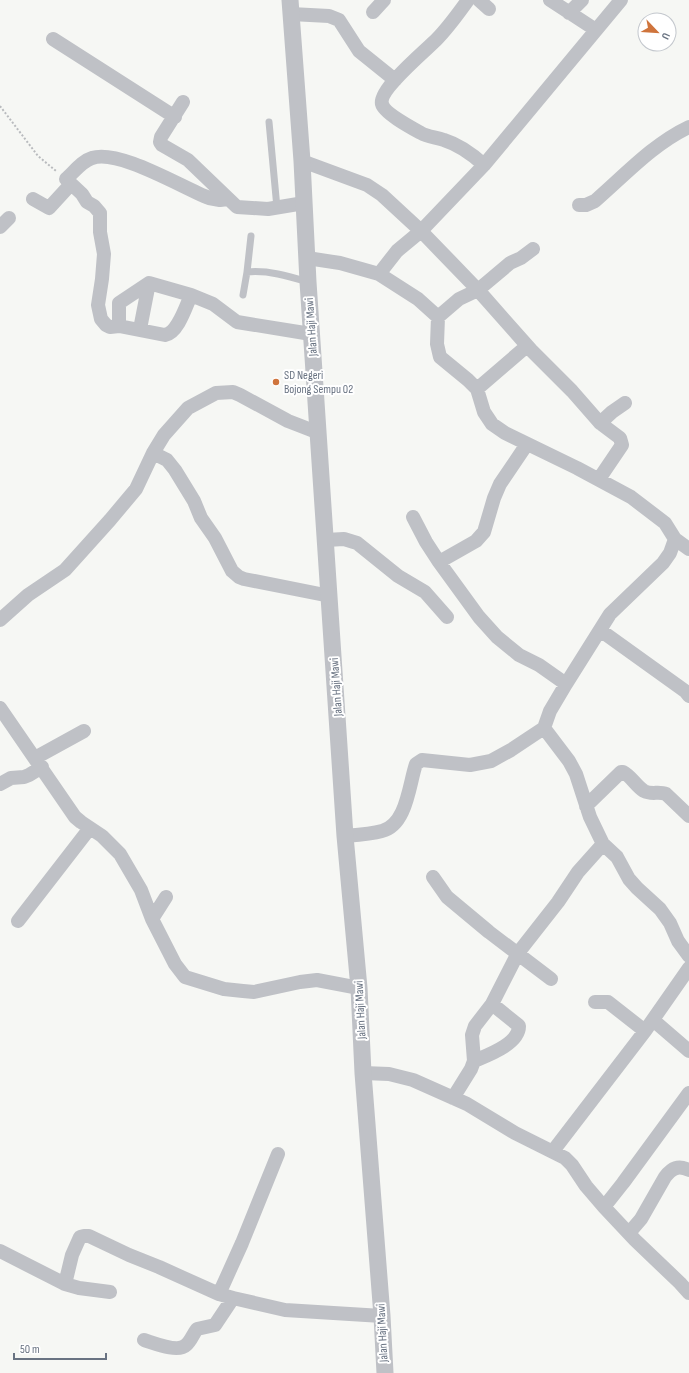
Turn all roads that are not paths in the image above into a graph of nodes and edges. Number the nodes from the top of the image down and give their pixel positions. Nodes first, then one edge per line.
1 (384, 0) edge
2 (468, 0) edge
3 (550, 0) edge
4 (582, 0) edge
5 (621, 0) edge
6 (290, 7) edge
7 (373, 12) dead end
8 (569, 13) junction
9 (596, 30) junction
10 (53, 39) dead end
11 (395, 80) junction
12 (183, 102) dead end
13 (175, 117) junction
14 (269, 122) dead end
15 (689, 127) edge
16 (302, 161) junction
17 (484, 166) junction
18 (68, 181) junction
19 (228, 198) junction
20 (33, 199) dead end
21 (304, 203) junction
22 (579, 205) dead end
23 (278, 208) junction
24 (421, 231) junction
25 (250, 236) dead end
26 (533, 249) dead end
27 (307, 258) junction
28 (247, 272) junction
29 (379, 274) junction
30 (308, 282) junction
31 (149, 283) junction
32 (478, 290) junction
33 (191, 295) junction
34 (243, 295) dead end
35 (438, 317) junction
36 (119, 326) junction
37 (140, 329) junction
38 (312, 334) junction
39 (527, 346) junction
40 (477, 389) junction
41 (625, 403) dead end
42 (600, 423) junction
43 (318, 433) junction
44 (527, 444) junction
45 (153, 453) junction
46 (598, 479) junction
47 (413, 517) dead end
48 (675, 539) junction
49 (326, 540) junction
50 (689, 549) edge
51 (439, 562) junction
52 (330, 596) junction
53 (447, 617) dead end
54 (0, 620) edge
55 (600, 630) junction
56 (566, 684) junction
57 (689, 696) edge
58 (0, 708) edge
59 (544, 728) junction
60 (84, 731) dead end
61 (38, 763) junction
62 (0, 784) edge
63 (586, 806) junction
64 (689, 816) edge
65 (90, 828) junction
66 (345, 836) junction
67 (603, 844) junction
68 (434, 877) dead end
69 (166, 897) dead end
70 (152, 919) junction
71 (18, 921) dead end
72 (518, 954) junction
73 (689, 956) edge
74 (689, 968) edge
75 (552, 979) dead end
76 (359, 988) junction
77 (594, 1002) dead end
78 (492, 1004) junction
79 (649, 1025) junction
80 (689, 1051) edge
81 (474, 1061) junction
82 (363, 1073) junction
83 (689, 1093) edge
84 (453, 1098) junction
85 (552, 1151) junction
86 (278, 1154) dead end
87 (689, 1170) edge
88 (604, 1207) junction
89 (629, 1233) junction
90 (0, 1251) edge
91 (64, 1284) junction
92 (110, 1292) dead end
93 (689, 1293) edge
94 (219, 1294) junction
95 (233, 1298) junction
96 (382, 1316) junction
97 (144, 1340) dead end
98 (384, 1373) edge

1 - 7 street
2 - 11 street
3 - 8 street
4 - 8 street
5 - 9 street
6 - 11 street
6 - 16 street, Jalan Haji Mawi
8 - 9 street
9 - 17 street
10 - 13 street
11 - 17 street
12 - 13 street
13 - 19 street
14 - 23 lane
15 - 22 street
16 - 21 street, Jalan Haji Mawi
16 - 24 street
17 - 24 street
18 - 19 street
18 - 20 street
18 - 36 street
19 - 23 street
21 - 23 street
21 - 27 street, Jalan Haji Mawi
24 - 29 street
24 - 32 street
25 - 28 lane
26 - 32 street
27 - 29 street
27 - 30 street, Jalan Haji Mawi
28 - 30 lane
28 - 34 lane
29 - 35 street
30 - 38 street, Jalan Haji Mawi
31 - 33 street
31 - 36 street
31 - 37 street
32 - 35 street
32 - 39 street
33 - 37 street
33 - 38 street
35 - 40 street
36 - 37 street
38 - 43 street, Jalan Haji Mawi
39 - 40 street
39 - 42 street
40 - 44 street
41 - 42 street
42 - 46 street
43 - 45 street
43 - 49 street, Jalan Haji Mawi
44 - 46 street
44 - 51 street
45 - 52 street
45 - 54 street
46 - 48 street
47 - 51 street
48 - 50 street
48 - 55 street
49 - 52 street, Jalan Haji Mawi
49 - 53 street
51 - 56 street
52 - 66 street, Jalan Haji Mawi
55 - 56 street
55 - 57 street
56 - 59 street
58 - 61 street
59 - 63 street
59 - 66 street
60 - 61 street
61 - 62 street
61 - 65 street
63 - 64 street
63 - 67 street
65 - 70 street
65 - 71 street
66 - 76 street, Jalan Haji Mawi
67 - 72 street
67 - 73 street
68 - 72 street
69 - 70 street
70 - 76 street
72 - 75 street
72 - 78 street
74 - 79 street
76 - 82 street, Jalan Haji Mawi
77 - 79 street
78 - 81 street
78 - 81 street
79 - 80 street
79 - 85 street
81 - 84 street
82 - 84 street
82 - 96 street, Jalan Haji Mawi
83 - 88 street
84 - 85 street
85 - 88 street
86 - 94 street
87 - 89 street
88 - 89 street
89 - 93 street
90 - 91 street
91 - 92 street
91 - 94 street
94 - 95 street
95 - 96 street
95 - 97 street
96 - 98 street, Jalan Haji Mawi

